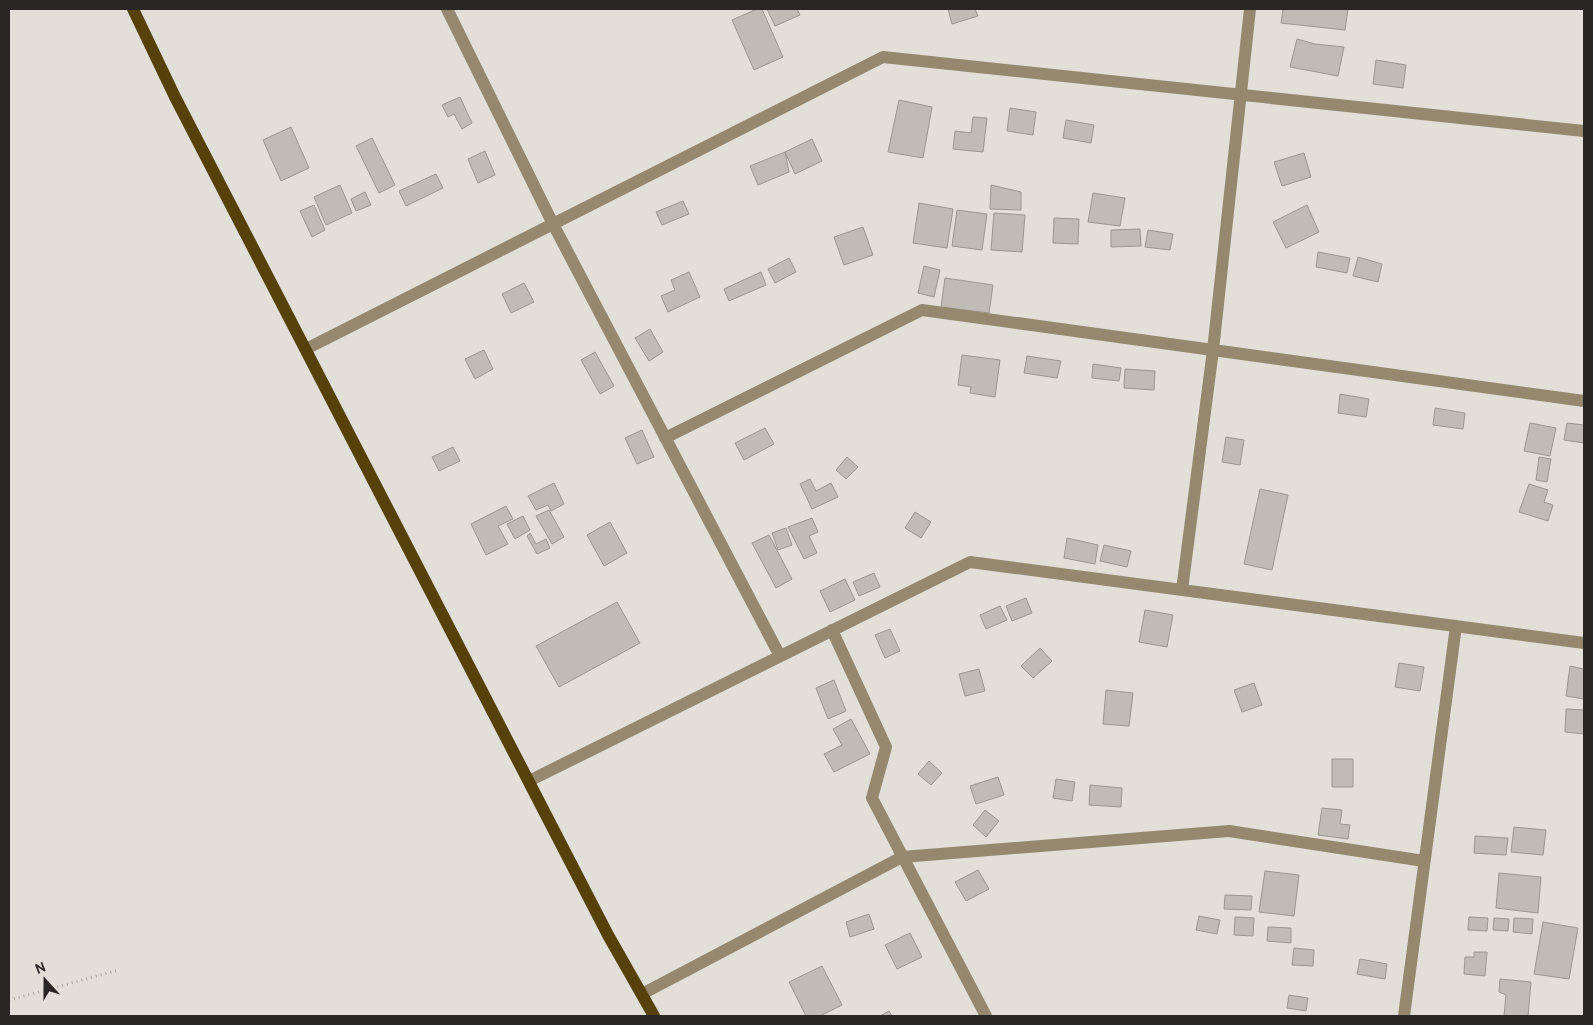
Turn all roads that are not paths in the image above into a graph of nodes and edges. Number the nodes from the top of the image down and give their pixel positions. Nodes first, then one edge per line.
1 (133, 9) edge
2 (447, 9) edge
3 (1250, 9) edge
4 (1241, 95) junction
5 (1584, 131) edge
6 (553, 224) junction
7 (306, 349) junction
8 (1213, 350) junction
9 (1584, 402) edge
10 (665, 438) junction
11 (1182, 590) junction
12 (1456, 626) junction
13 (832, 630) junction
14 (1584, 643) edge
15 (780, 656) junction
16 (529, 781) junction
17 (902, 857) junction
18 (1424, 860) junction
19 (642, 994) junction
20 (654, 1016) edge
21 (986, 1016) edge
22 (1404, 1016) edge

1 - 7 main road
2 - 6 street
3 - 4 street
4 - 5 street
4 - 6 street
4 - 8 street
6 - 7 street
6 - 10 street
7 - 16 main road
8 - 9 street
8 - 10 street
8 - 11 street
10 - 15 street
11 - 12 street
11 - 13 street
12 - 14 street
12 - 18 street
13 - 15 street
13 - 17 street
15 - 16 street
16 - 19 main road
17 - 18 street
17 - 19 street
17 - 21 street
18 - 22 street
19 - 20 main road

